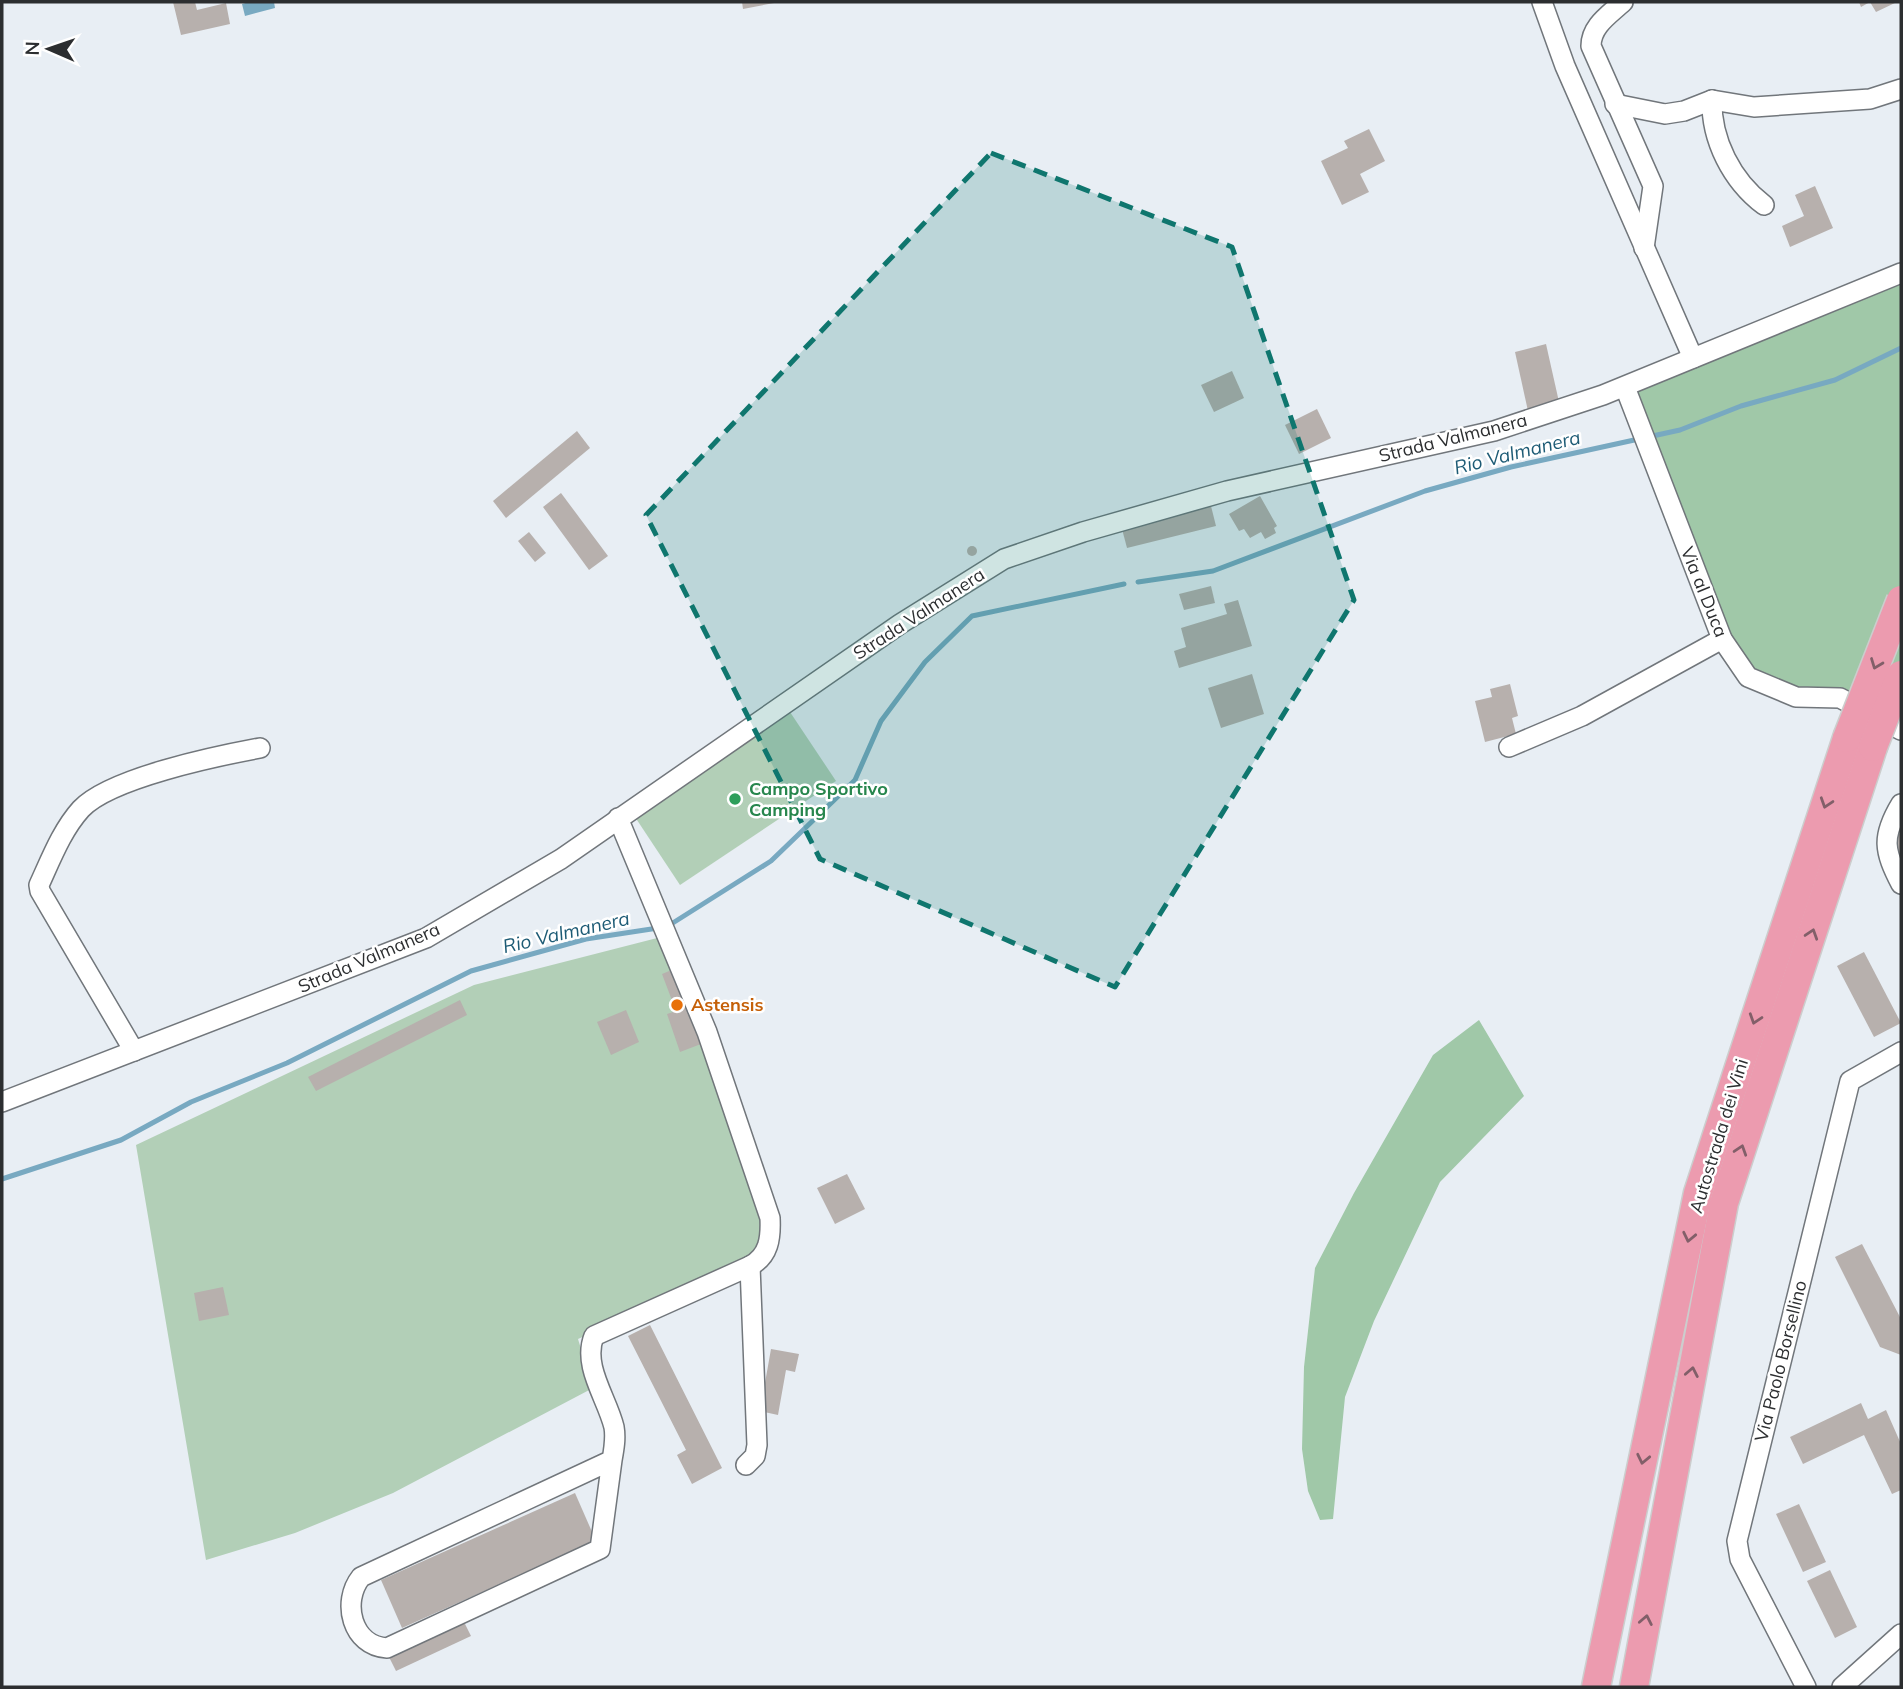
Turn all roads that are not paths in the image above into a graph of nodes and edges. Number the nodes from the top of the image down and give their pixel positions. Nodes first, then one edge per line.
1 (1542, 2) edge
2 (1623, 2) edge
3 (1901, 89) edge
4 (1712, 100) junction
5 (1615, 104) junction
6 (1764, 205) dead end
7 (1644, 249) junction
8 (1901, 273) edge
9 (1693, 358) junction
10 (1625, 387) junction
11 (1901, 600) edge
12 (1722, 639) junction
13 (1901, 675) edge
14 (1901, 730) edge
15 (1860, 743) junction
16 (1509, 747) dead end
17 (260, 748) dead end
18 (1901, 804) edge
19 (618, 818) junction
20 (1901, 884) edge
21 (134, 1051) junction
22 (1901, 1052) edge
23 (2, 1102) edge
24 (750, 1266) junction
25 (612, 1460) junction
26 (746, 1465) dead end
27 (1901, 1634) edge
28 (1596, 1687) edge
29 (1634, 1687) edge
30 (1806, 1687) edge
31 (1842, 1687) edge

1 - 7 street
2 - 5 street
3 - 4 street
4 - 5 street
4 - 6 street
5 - 7 street
7 - 9 street
8 - 9 street, Strada Valmanera
9 - 10 street, Strada Valmanera
10 - 12 street, Via al Duca
10 - 19 street, Strada Valmanera
11 -> 15 highway, Autostrada dei Vini, bridge
12 - 14 street, Via al Duca
12 - 16 street
13 - 15 highway, Autostrada dei Vini, bridge
15 -> 28 highway, Autostrada dei Vini
29 -> 15 highway, Autostrada dei Vini
17 - 21 street
18 - 20 street
19 - 21 street, Strada Valmanera
19 - 24 street
21 - 23 street, Strada Valmanera
22 - 30 street, Via Paolo Borsellino
24 - 25 street
24 - 26 street
25 - 25 street
27 - 31 street

